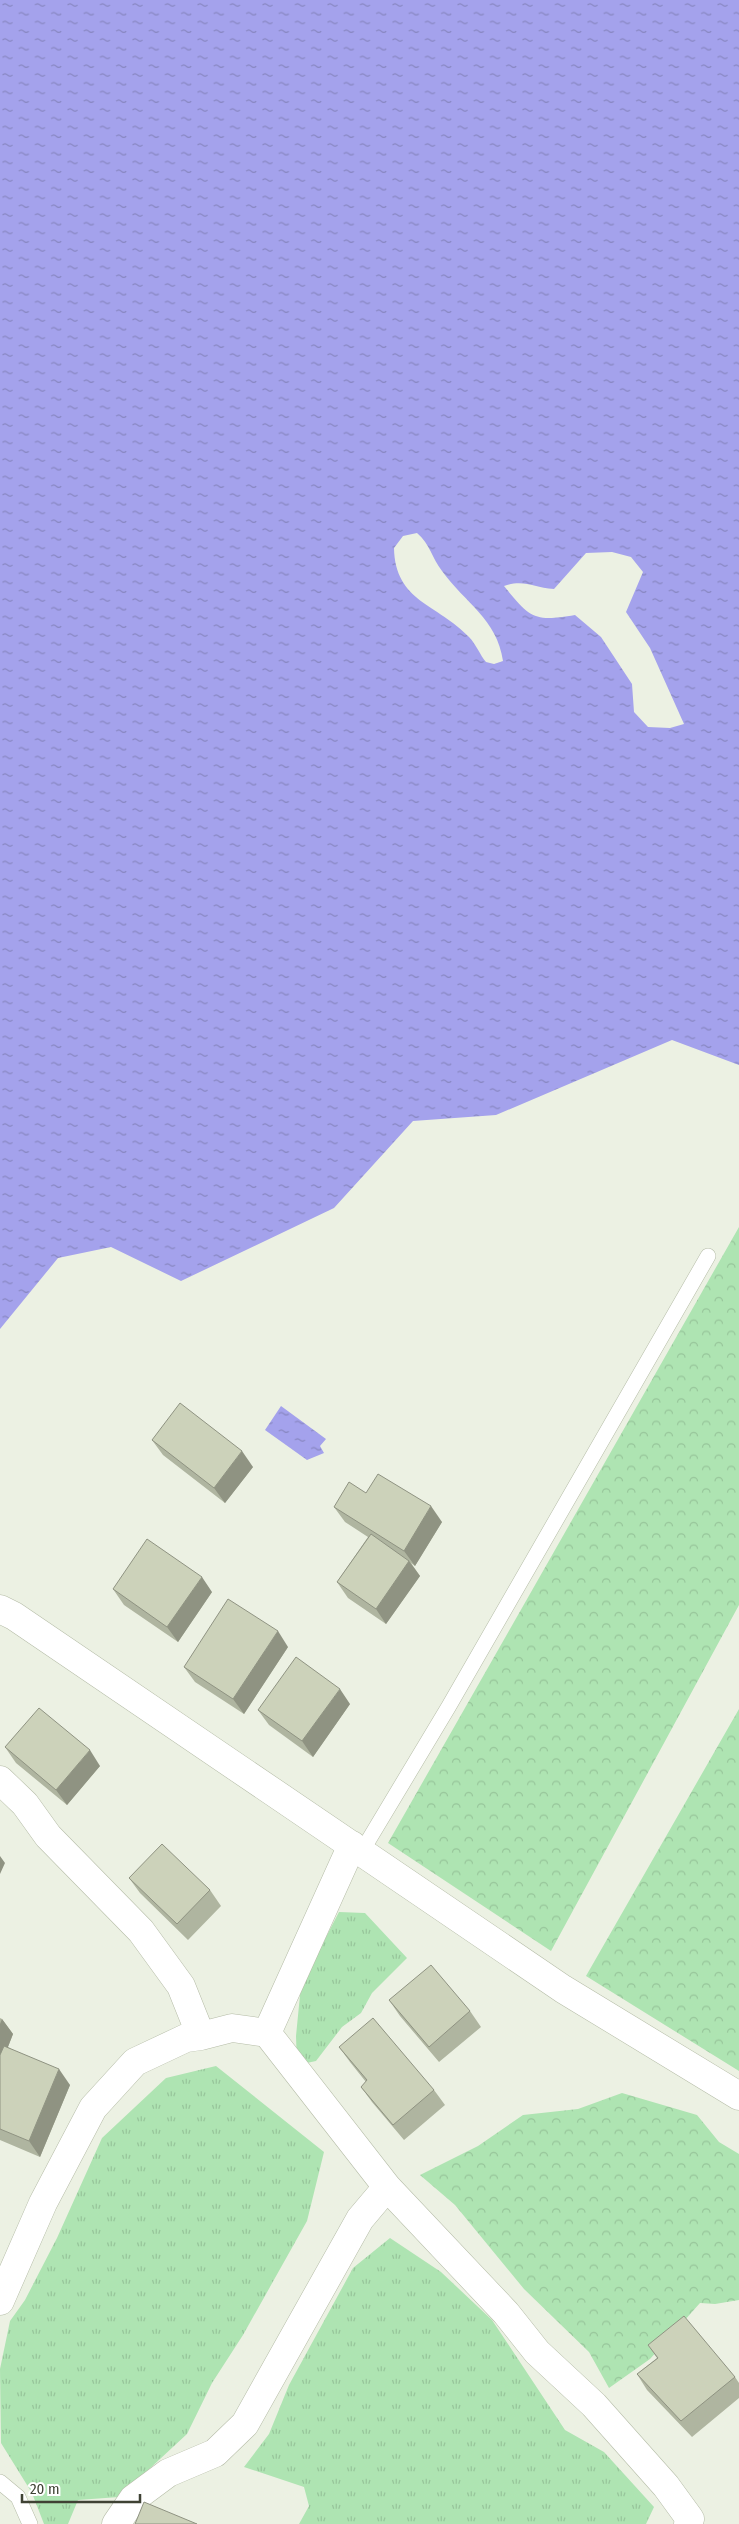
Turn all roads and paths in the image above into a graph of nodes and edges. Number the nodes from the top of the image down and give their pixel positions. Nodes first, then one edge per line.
1 (708, 1256) dead end
2 (0, 1609) edge
3 (0, 1780) edge
4 (357, 1848) junction
5 (267, 2033) junction
6 (201, 2036) junction
7 (739, 2096) edge
8 (387, 2187) junction
9 (0, 2301) edge
10 (0, 2482) edge
11 (30, 2524) edge
12 (116, 2524) edge
13 (688, 2524) edge

1 - 4 lane
2 - 4 street
3 - 6 street
4 - 5 street
4 - 7 street
5 - 6 street
5 - 8 street
6 - 9 street
8 - 12 street
8 - 13 street
10 - 11 lane

